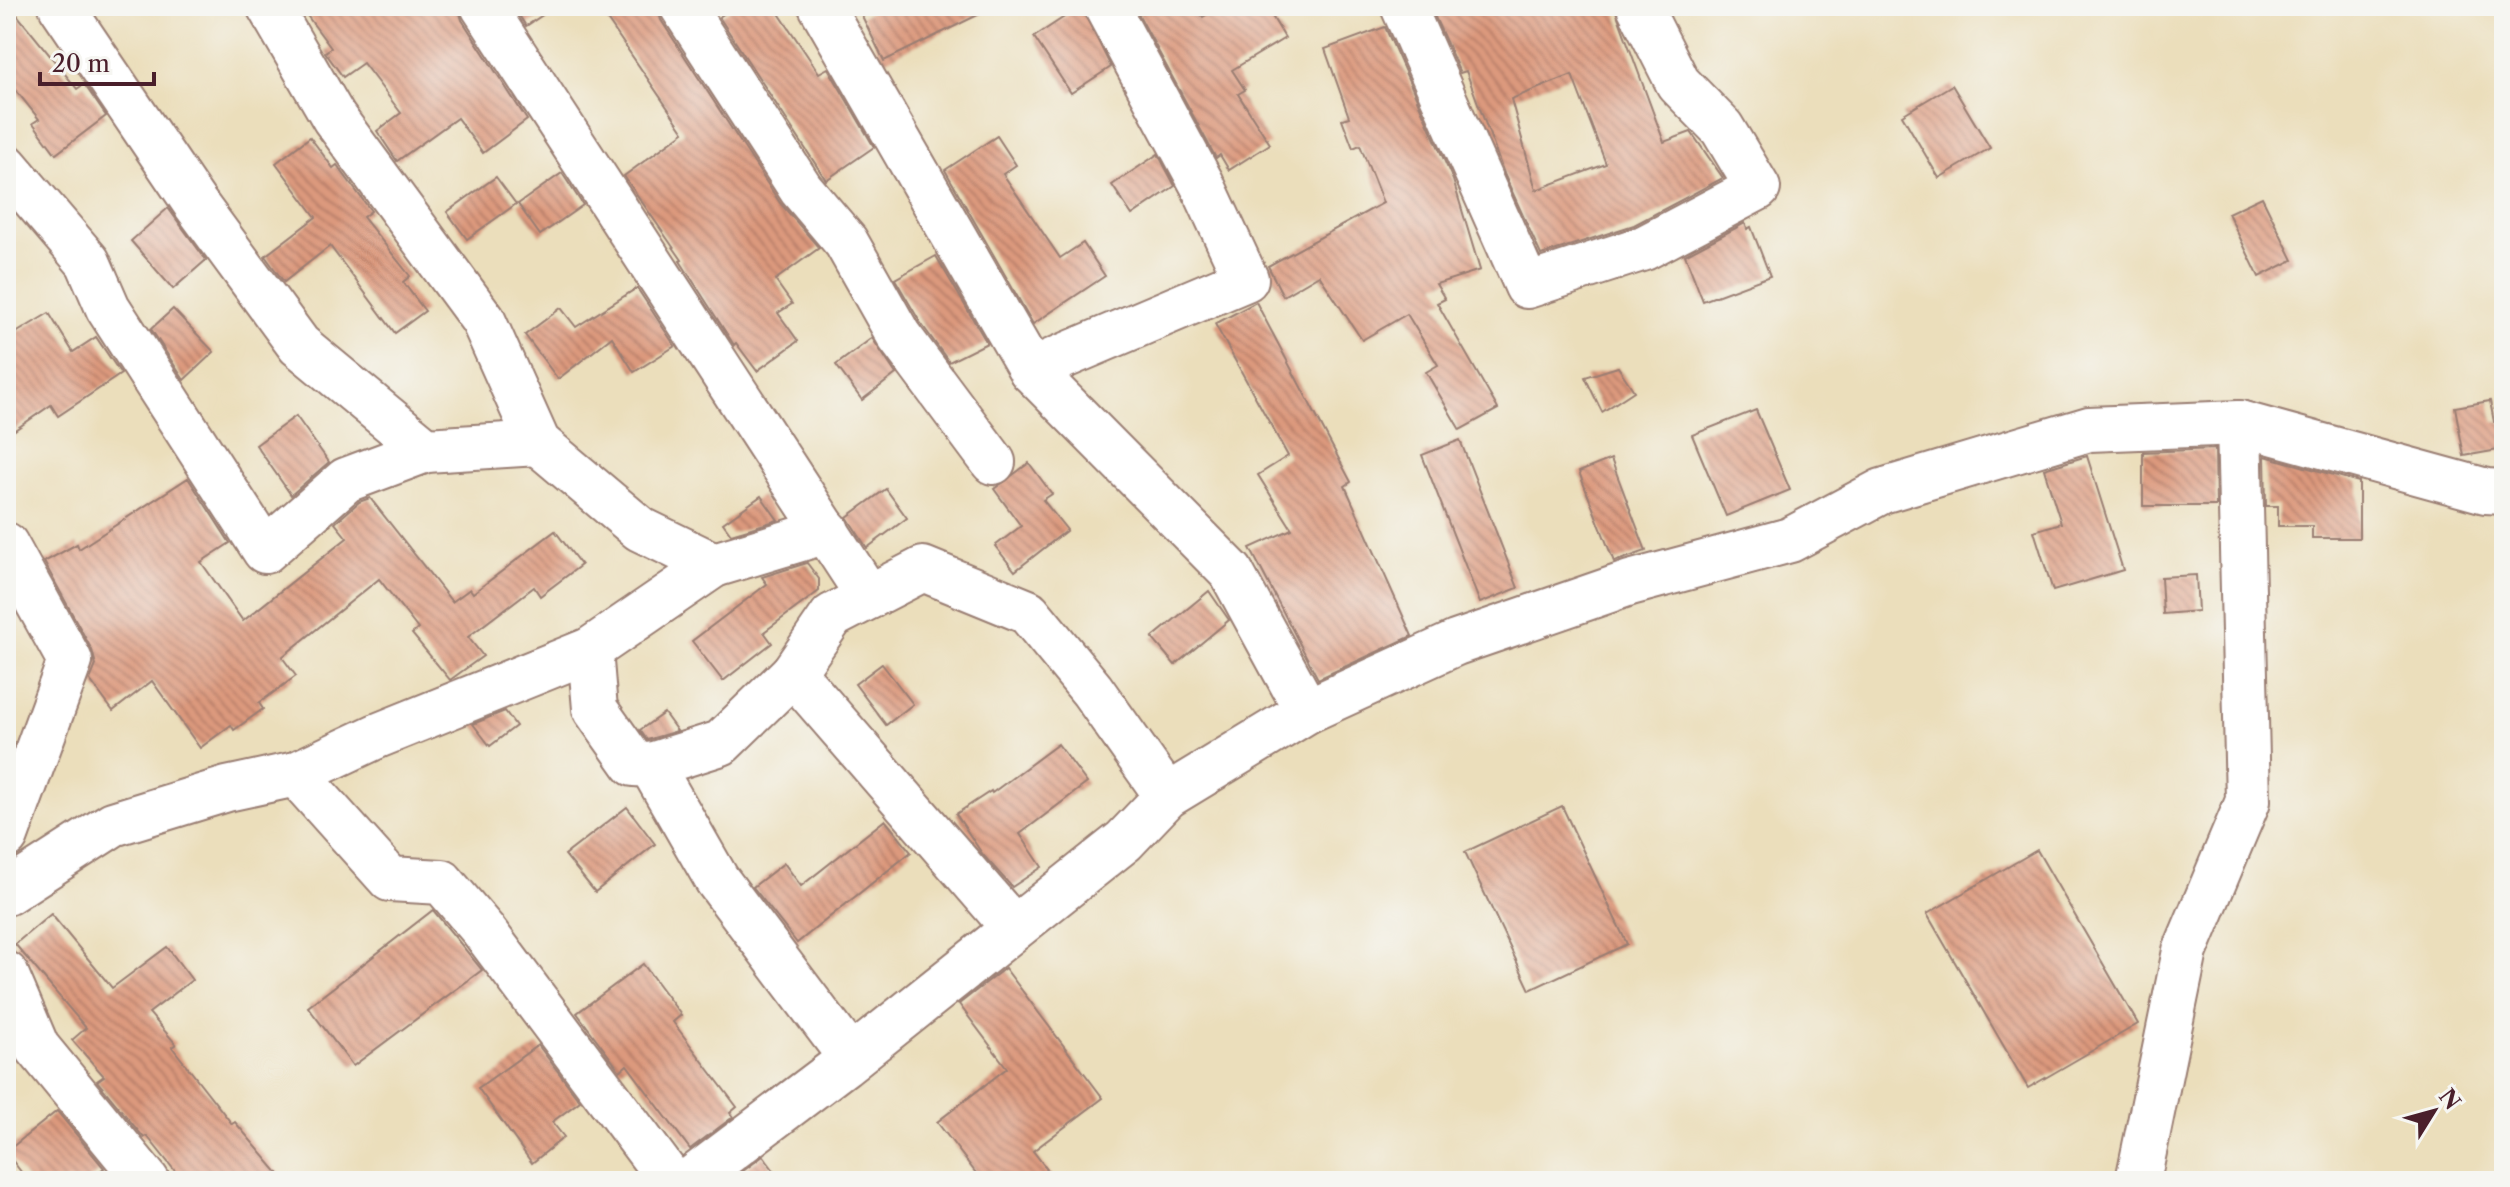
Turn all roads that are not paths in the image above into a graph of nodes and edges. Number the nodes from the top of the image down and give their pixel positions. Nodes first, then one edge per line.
1 (61, 6) edge
2 (269, 6) edge
3 (483, 6) edge
4 (682, 6) edge
5 (821, 6) edge
6 (1106, 6) edge
7 (1403, 6) edge
8 (1639, 6) edge
9 (6, 166) edge
10 (1031, 370) junction
11 (2239, 423) junction
12 (538, 443) junction
13 (426, 450) junction
14 (993, 462) dead end
15 (2504, 492) edge
16 (827, 531) junction
17 (6, 545) edge
18 (714, 565) junction
19 (869, 597) junction
20 (590, 650) junction
21 (793, 673) junction
22 (1307, 711) junction
23 (651, 765) junction
24 (296, 774) junction
25 (1167, 796) junction
26 (6, 836) edge
27 (6, 893) edge
28 (1014, 928) junction
29 (6, 974) edge
30 (851, 1058) junction
31 (147, 1181) edge
32 (671, 1181) edge
33 (689, 1181) edge
34 (2138, 1181) edge

1 - 13 street
2 - 12 street
3 - 16 street
4 - 14 street
5 - 10 street
6 - 10 street
7 - 8 street
9 - 13 street
10 - 22 street
11 - 15 street
11 - 22 street
11 - 34 street
12 - 13 street
12 - 18 street
16 - 18 street
16 - 19 street
17 - 26 street
18 - 20 street
19 - 21 street
19 - 25 street
20 - 23 street
20 - 24 street
21 - 23 street
21 - 28 street
22 - 25 street
23 - 30 street
24 - 27 street
24 - 32 street
25 - 28 street
28 - 30 street
29 - 31 street
30 - 33 street

